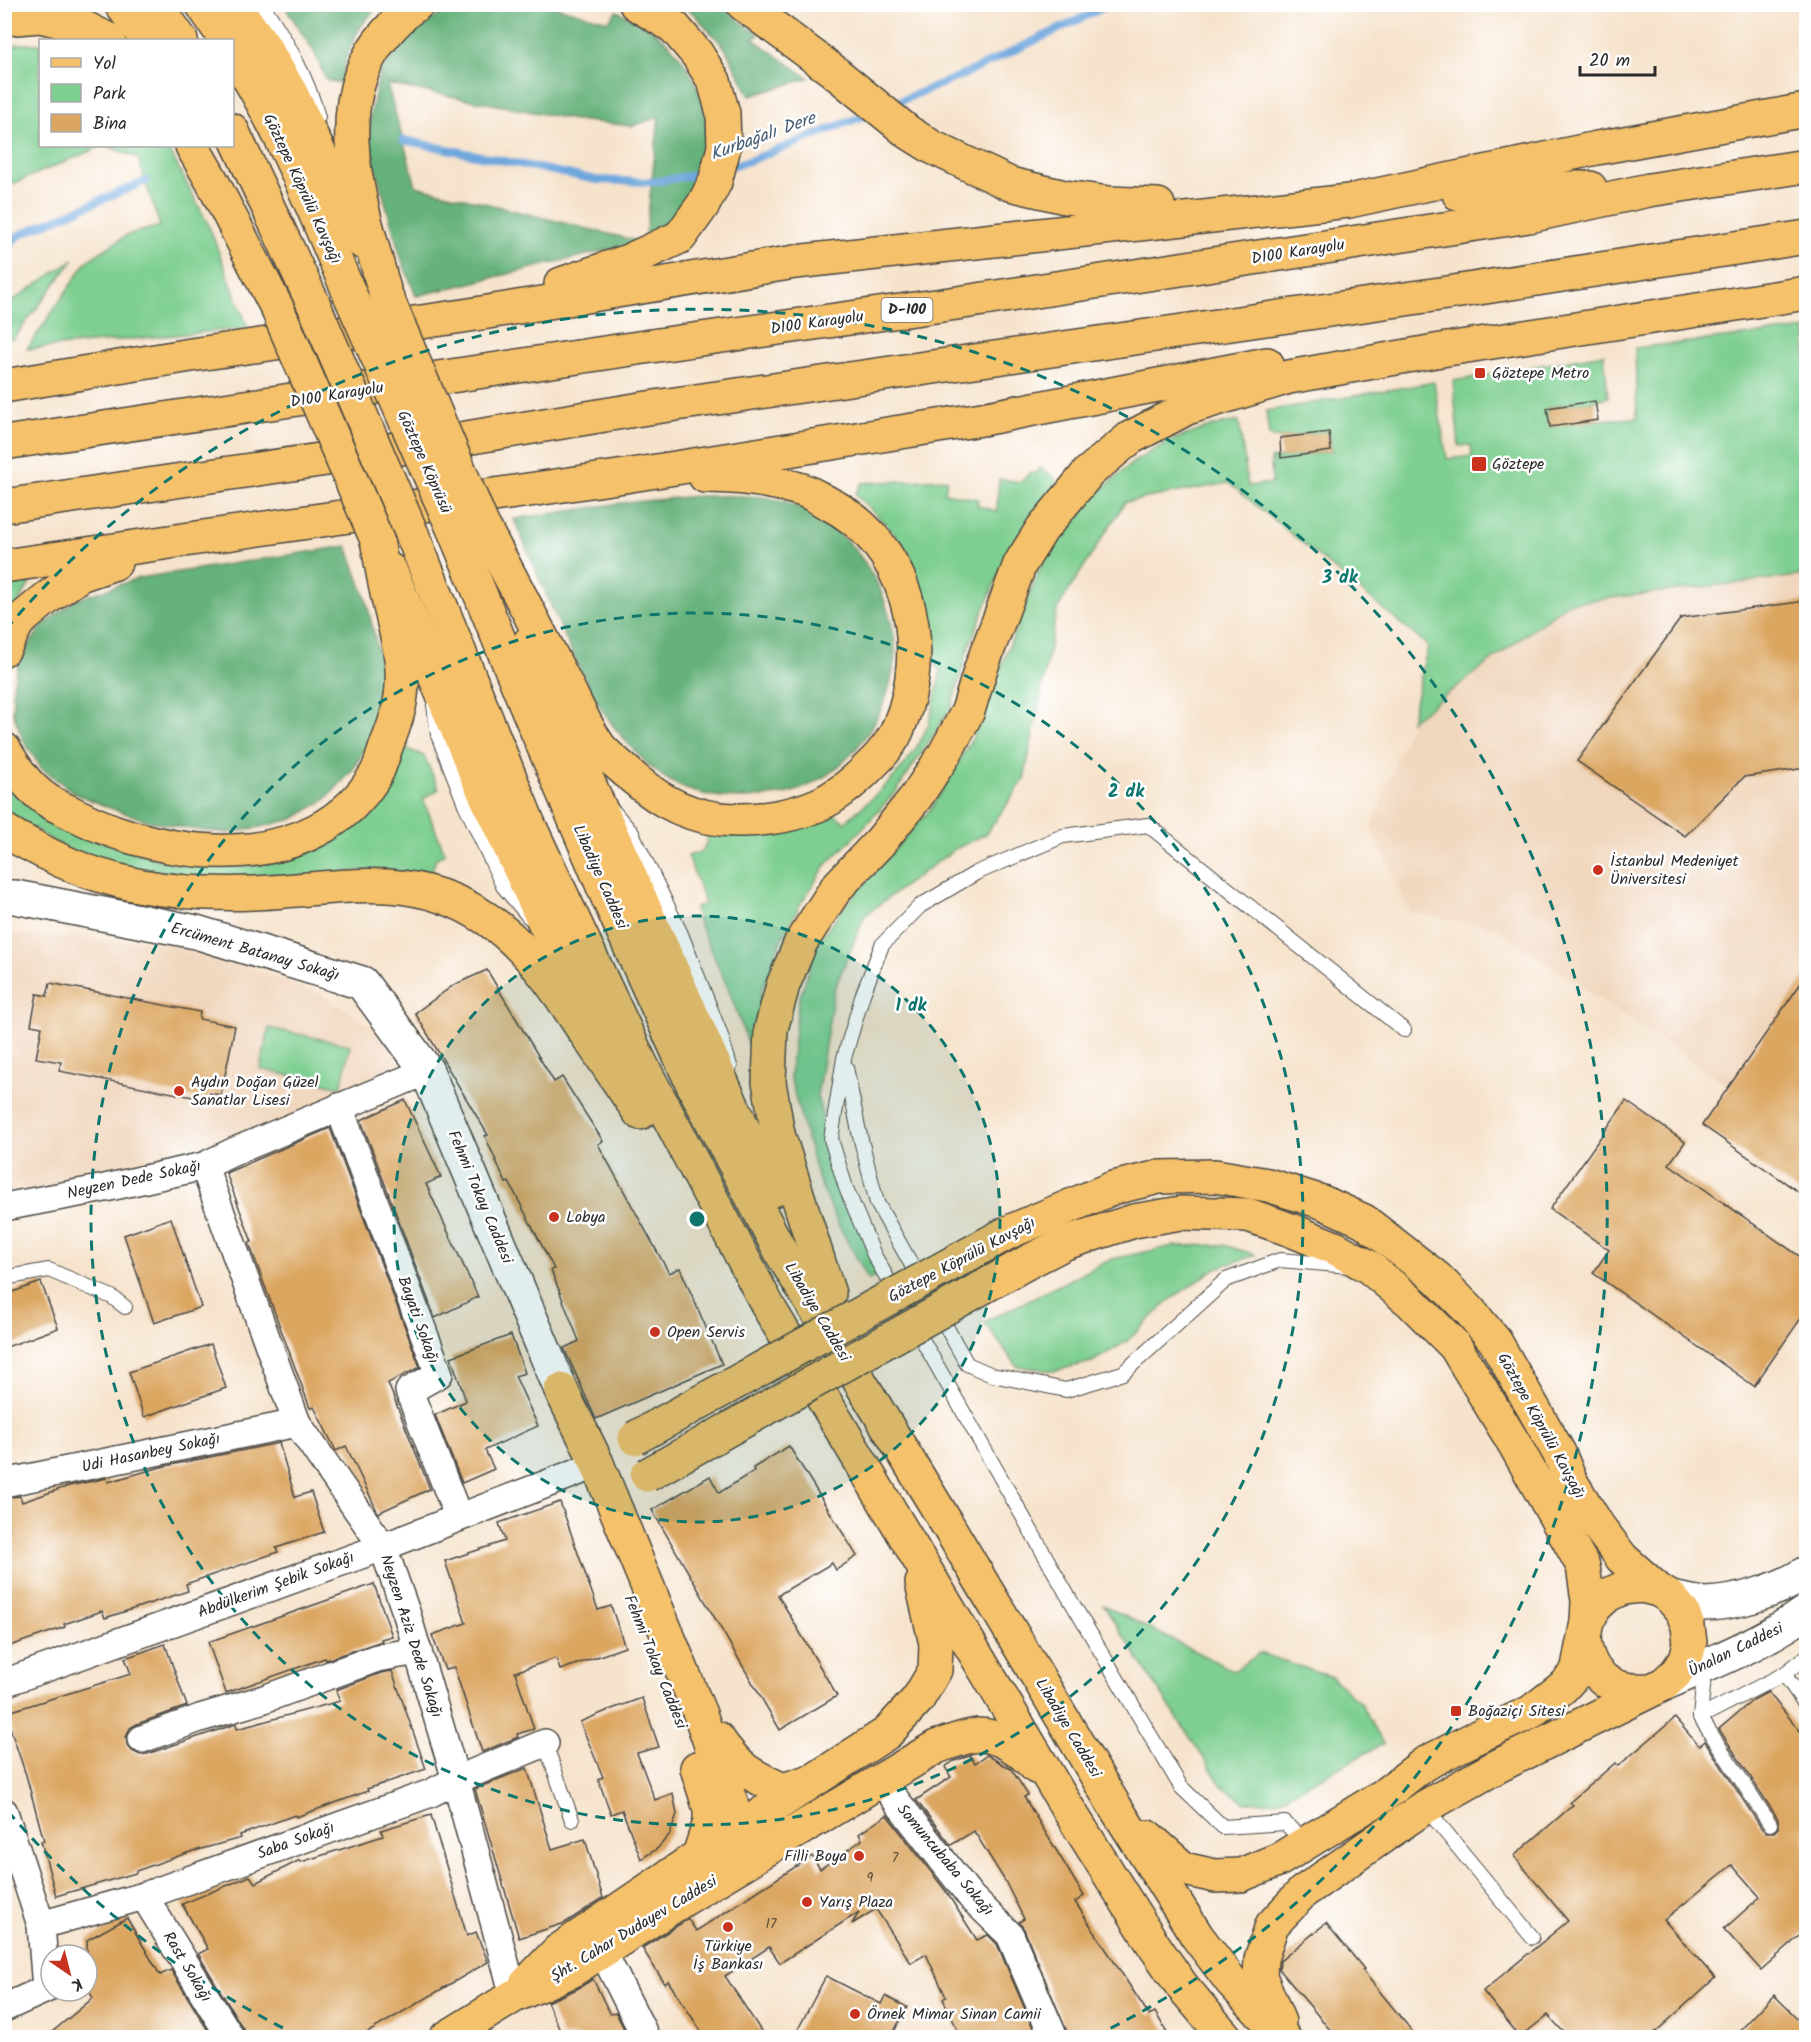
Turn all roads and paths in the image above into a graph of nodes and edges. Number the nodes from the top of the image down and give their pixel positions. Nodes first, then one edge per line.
1 (202, 4) edge
2 (233, 4) edge
3 (262, 4) edge
4 (417, 4) edge
5 (636, 4) edge
6 (743, 4) edge
7 (134, 14) edge
8 (4, 19) edge
9 (107, 39) edge
10 (179, 39) edge
11 (225, 39) edge
12 (234, 54) edge
13 (301, 90) junction
14 (1806, 110) edge
15 (234, 134) edge
16 (193, 147) edge
17 (205, 147) edge
18 (1806, 166) edge
19 (344, 177) junction
20 (1649, 190) junction
21 (1349, 201) junction
22 (1289, 208) junction
23 (1806, 237) edge
24 (1806, 293) edge
25 (351, 297) joint
26 (277, 308) junction
27 (463, 316) junction
28 (1441, 350) junction
29 (191, 355) junction
30 (4, 366) edge
31 (4, 386) edge
32 (4, 443) edge
33 (625, 476) junction
34 (4, 506) edge
35 (468, 526) junction
36 (377, 540) junction
37 (175, 542) junction
38 (4, 566) edge
39 (4, 649) edge
40 (4, 749) edge
41 (4, 830) edge
42 (4, 897) edge
43 (1404, 1030) dead end
44 (844, 1058) junction
45 (427, 1071) junction
46 (339, 1107) junction
47 (640, 1113) junction
48 (204, 1166) junction
49 (4, 1207) edge
50 (1369, 1268) junction
51 (4, 1278) edge
52 (829, 1294) junction
53 (125, 1307) dead end
54 (769, 1308) junction
55 (561, 1390) joint
56 (297, 1424) junction
57 (588, 1466) junction
58 (4, 1483) edge
59 (602, 1501) junction
60 (938, 1509) junction
61 (458, 1516) junction
62 (383, 1547) junction
63 (915, 1552) junction
64 (1806, 1573) edge
65 (1664, 1594) junction
66 (1806, 1612) edge
67 (1586, 1630) junction
68 (418, 1651) junction
69 (1806, 1657) edge
70 (1705, 1666) junction
71 (1784, 1674) junction
72 (4, 1683) edge
73 (1657, 1687) junction
74 (1806, 1705) edge
75 (700, 1714) junction
76 (1700, 1717) junction
77 (142, 1739) dead end
78 (545, 1743) joint
79 (456, 1780) junction
80 (816, 1780) junction
81 (881, 1781) junction
82 (1062, 1799) junction
83 (1114, 1805) junction
84 (1425, 1807) junction
85 (572, 1820) dead end
86 (1770, 1824) dead end
87 (6, 1825) edge
88 (740, 1828) junction
89 (1306, 1844) junction
90 (699, 1855) junction
91 (738, 1868) junction
92 (144, 1896) junction
93 (41, 1925) junction
94 (1532, 1937) dead end
95 (602, 1950) junction
96 (514, 1996) junction
97 (4, 2008) edge
98 (1218, 2036) edge
99 (231, 2037) edge
100 (446, 2037) edge
101 (646, 2037) edge
102 (1054, 2037) edge
103 (1284, 2037) edge

1 - 11 main road
2 - 13 main road
3 - 13 lane
4 - 19 main road
5 - 27 main road
6 - 22 main road
7 - 10 main road
8 - 9 main road
12 - 25 main road, Göztepe Köprülü Kavşağı
13 - 19 main road
14 - 21 main road
15 - 54 main road, bridge
16 - 26 main road
17 - 26 main road
18 - 20 main road, D100 Karayolu / D-100
19 - 35 main road, bridge
20 - 21 main road
20 - 32 main road, D100 Karayolu / D-100
21 - 22 main road
22 - 27 main road
23 - 34 main road
24 - 28 main road
25 - 35 main road, Göztepe Köprüsü, bridge
26 - 36 main road, bridge
27 - 29 main road
28 - 33 main road
28 - 52 main road
29 - 30 main road
29 - 31 main road
33 - 35 main road
33 - 37 main road
35 - 52 main road
35 - 60 main road, Libadiye Caddesi
36 - 40 main road
36 - 47 main road
37 - 38 main road
37 - 39 main road
41 - 47 main road
42 - 45 street, Ercüment Batanay Sokağı
43 - 44 lane
44 - 50 lane
44 - 89 lane
45 - 46 street, Neyzen Dede Sokağı
45 - 55 street, Fehmi Tokay Caddesi
46 - 48 street, Neyzen Dede Sokağı
46 - 61 street, Bayati Sokağı
47 - 54 main road
48 - 49 street, Neyzen Dede Sokağı
48 - 56 street, Neyzen Aziz Dede Sokağı
50 - 59 main road, Göztepe Köprülü Kavşağı, bridge
50 - 67 main road, Göztepe Köprülü Kavşağı
51 - 53 lane
52 - 60 main road
54 - 63 main road
55 - 57 main road, Fehmi Tokay Caddesi
56 - 58 street, Udi Hasanbey Sokağı
56 - 62 street, Neyzen Aziz Dede Sokağı
57 - 59 main road, Fehmi Tokay Caddesi
57 - 61 street, Abdülkerim Şebik Sokağı
57 - 65 main road, Göztepe Köprülü Kavşağı, bridge
59 - 75 main road, Fehmi Tokay Caddesi
59 - 90 main road, Fehmi Tokay Caddesi
60 - 83 main road, Libadiye Caddesi
61 - 62 street, Abdülkerim Şebik Sokağı
62 - 68 street, Neyzen Aziz Dede Sokağı
62 - 72 street, Abdülkerim Şebik Sokağı
63 - 80 main road, Şht. Cahar Dudayev Caddesi
63 - 82 main road
64 - 65 street
65 - 67 main road
65 - 73 main road
66 - 70 street, Ünalan Caddesi
67 - 73 main road
67 - 89 main road
68 - 77 street
68 - 79 street, Neyzen Aziz Dede Sokağı
69 - 71 lane
70 - 73 street, Ünalan Caddesi
70 - 76 lane
71 - 74 lane
71 - 76 lane
73 - 84 main road
75 - 80 main road
75 - 88 main road
76 - 86 lane
78 - 79 street, Saba Sokağı
78 - 85 lane
79 - 92 street, Saba Sokağı
79 - 96 street, Neyzen Aziz Dede Sokağı
80 - 88 main road, Şht. Cahar Dudayev Caddesi
81 - 82 main road, Şht. Cahar Dudayev Caddesi
81 - 91 main road, Şht. Cahar Dudayev Caddesi
81 - 102 street, Somuncubaba Sokağı
82 - 98 main road
83 - 89 main road
83 - 103 main road, Libadiye Caddesi
84 - 94 lane
84 - 103 main road
87 - 93 street
88 - 90 main road, Şht. Cahar Dudayev Caddesi
88 - 91 main road
90 - 96 main road, Şht. Cahar Dudayev Caddesi
91 - 95 main road, Şht. Cahar Dudayev Caddesi
92 - 93 street, Saba Sokağı
92 - 99 street, Rast Sokağı
93 - 97 street
95 - 96 main road, Şht. Cahar Dudayev Caddesi
95 - 101 street
96 - 100 main road

